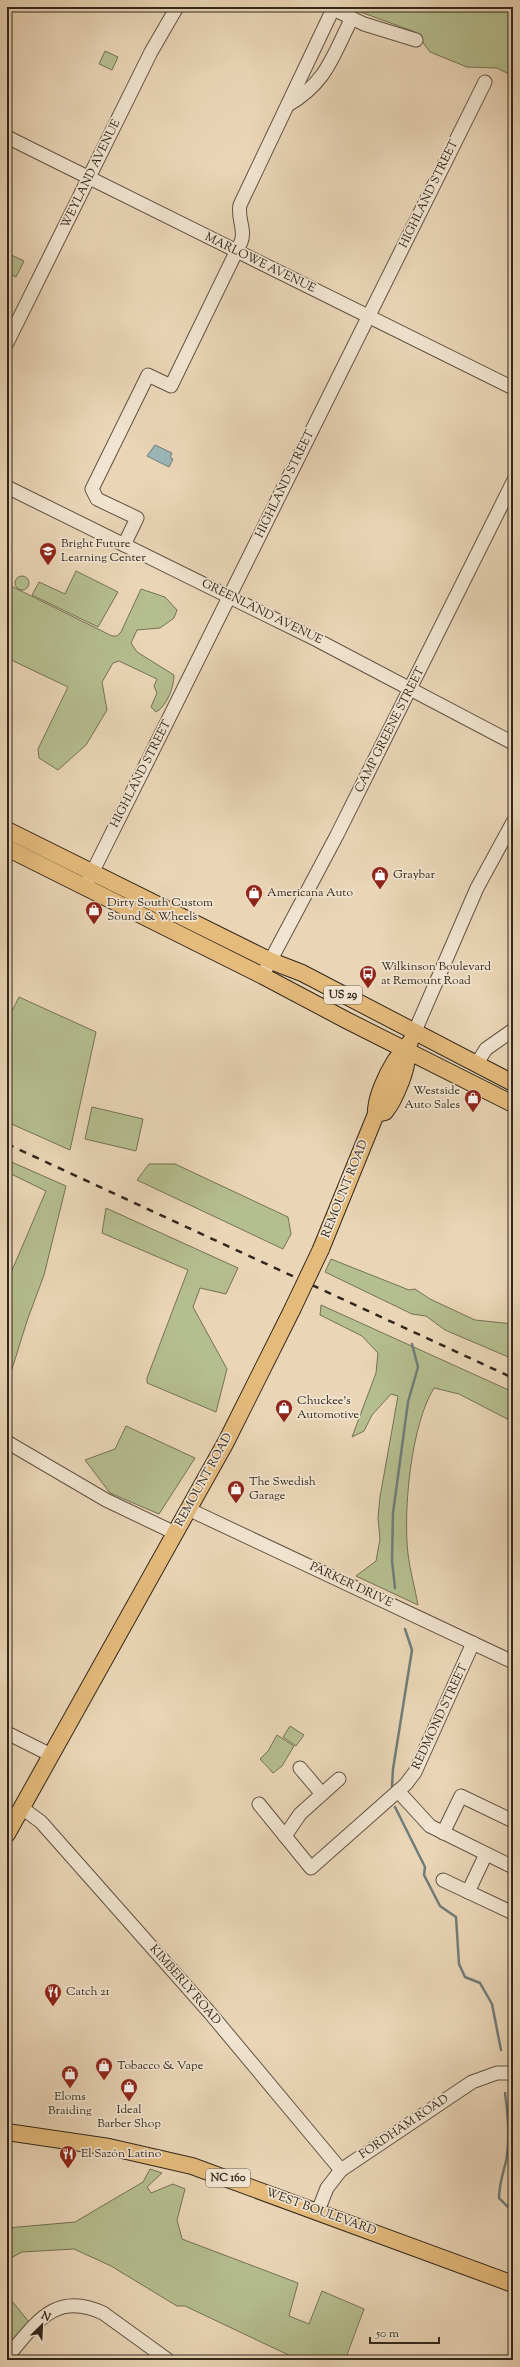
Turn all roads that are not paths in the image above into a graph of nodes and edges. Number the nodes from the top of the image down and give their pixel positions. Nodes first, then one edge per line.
1 (177, 7) edge
2 (331, 8) edge
3 (352, 18) junction
4 (416, 40) dead end
5 (485, 82) dead end
6 (287, 106) junction
7 (7, 137) edge
8 (89, 178) junction
9 (237, 251) junction
10 (368, 316) junction
11 (7, 343) edge
12 (513, 388) edge
13 (513, 482) edge
14 (7, 487) edge
15 (124, 545) junction
16 (230, 596) junction
17 (411, 688) junction
18 (513, 743) edge
19 (513, 822) edge
20 (7, 830) edge
21 (7, 848) edge
22 (89, 880) junction
23 (271, 961) junction
24 (264, 976) junction
25 (513, 1030) edge
26 (415, 1031) junction
27 (406, 1050) junction
28 (477, 1063) junction
29 (513, 1083) edge
30 (513, 1104) edge
31 (7, 1442) edge
32 (188, 1509) junction
33 (175, 1533) junction
34 (473, 1643) junction
35 (513, 1662) edge
36 (7, 1733) edge
37 (51, 1755) junction
38 (300, 1768) dead end
39 (339, 1779) dead end
40 (398, 1791) junction
41 (322, 1794) junction
42 (259, 1804) dead end
43 (22, 1808) junction
44 (513, 1821) edge
45 (443, 1833) junction
46 (7, 1834) edge
47 (285, 1836) junction
48 (486, 1854) junction
49 (513, 1867) edge
50 (443, 1880) dead end
51 (468, 1892) junction
52 (513, 1913) edge
53 (513, 2072) edge
54 (7, 2132) edge
55 (341, 2170) junction
56 (318, 2211) junction
57 (513, 2284) edge
58 (7, 2357) edge
59 (168, 2360) edge

1 - 8 street, WEYLAND AVENUE
2 - 3 street
2 - 6 street
3 - 4 street
3 - 6 street
5 - 10 street, HIGHLAND STREET
6 - 9 street
7 - 8 street, MARLOWE AVENUE
8 - 9 street, MARLOWE AVENUE
8 - 11 street, WEYLAND AVENUE
9 - 10 street, MARLOWE AVENUE
9 - 15 street
10 - 12 street, MARLOWE AVENUE
10 - 16 street, HIGHLAND STREET
13 - 17 street, CAMP GREENE STREET
14 - 15 street, GREENLAND AVENUE
15 - 16 street, GREENLAND AVENUE
16 - 17 street, GREENLAND AVENUE
16 - 22 street, HIGHLAND STREET
17 - 18 street, GREENLAND AVENUE
17 - 23 street, CAMP GREENE STREET
19 - 26 street, REMOUNT ROAD
20 - 22 main road, US 29
21 - 22 main road, US 29
22 - 23 main road, US 29
22 - 24 main road, US 29
23 - 24 street, CAMP GREENE STREET
23 - 26 main road, US 29
24 - 27 main road, US 29
25 - 28 street
26 - 27 main road, REMOUNT ROAD
26 - 28 main road, US 29
27 - 30 main road, US 29
27 - 32 main road, REMOUNT ROAD, bridge
28 - 29 main road, US 29
31 - 33 street
32 - 33 main road, REMOUNT ROAD
32 - 34 street, PARKER DRIVE
33 - 37 main road, REMOUNT ROAD
34 - 35 street, PARKER DRIVE
34 - 40 street, REDMOND STREET
36 - 37 street
37 - 43 main road, REMOUNT ROAD
38 - 41 street
39 - 41 street
40 - 45 street
40 - 47 street, REDMOND STREET
41 - 47 street
42 - 47 street
43 - 46 main road, REMOUNT ROAD
43 - 55 street, KIMBERLY ROAD
44 - 45 street
45 - 48 street
48 - 49 street
48 - 51 street
50 - 51 street
51 - 52 street
53 - 55 street, FORDHAM ROAD
54 - 56 main road, WEST BOULEVARD / NC 160
55 - 56 street, FORDHAM ROAD
56 - 57 main road, WEST BOULEVARD / NC 160
58 - 59 street

